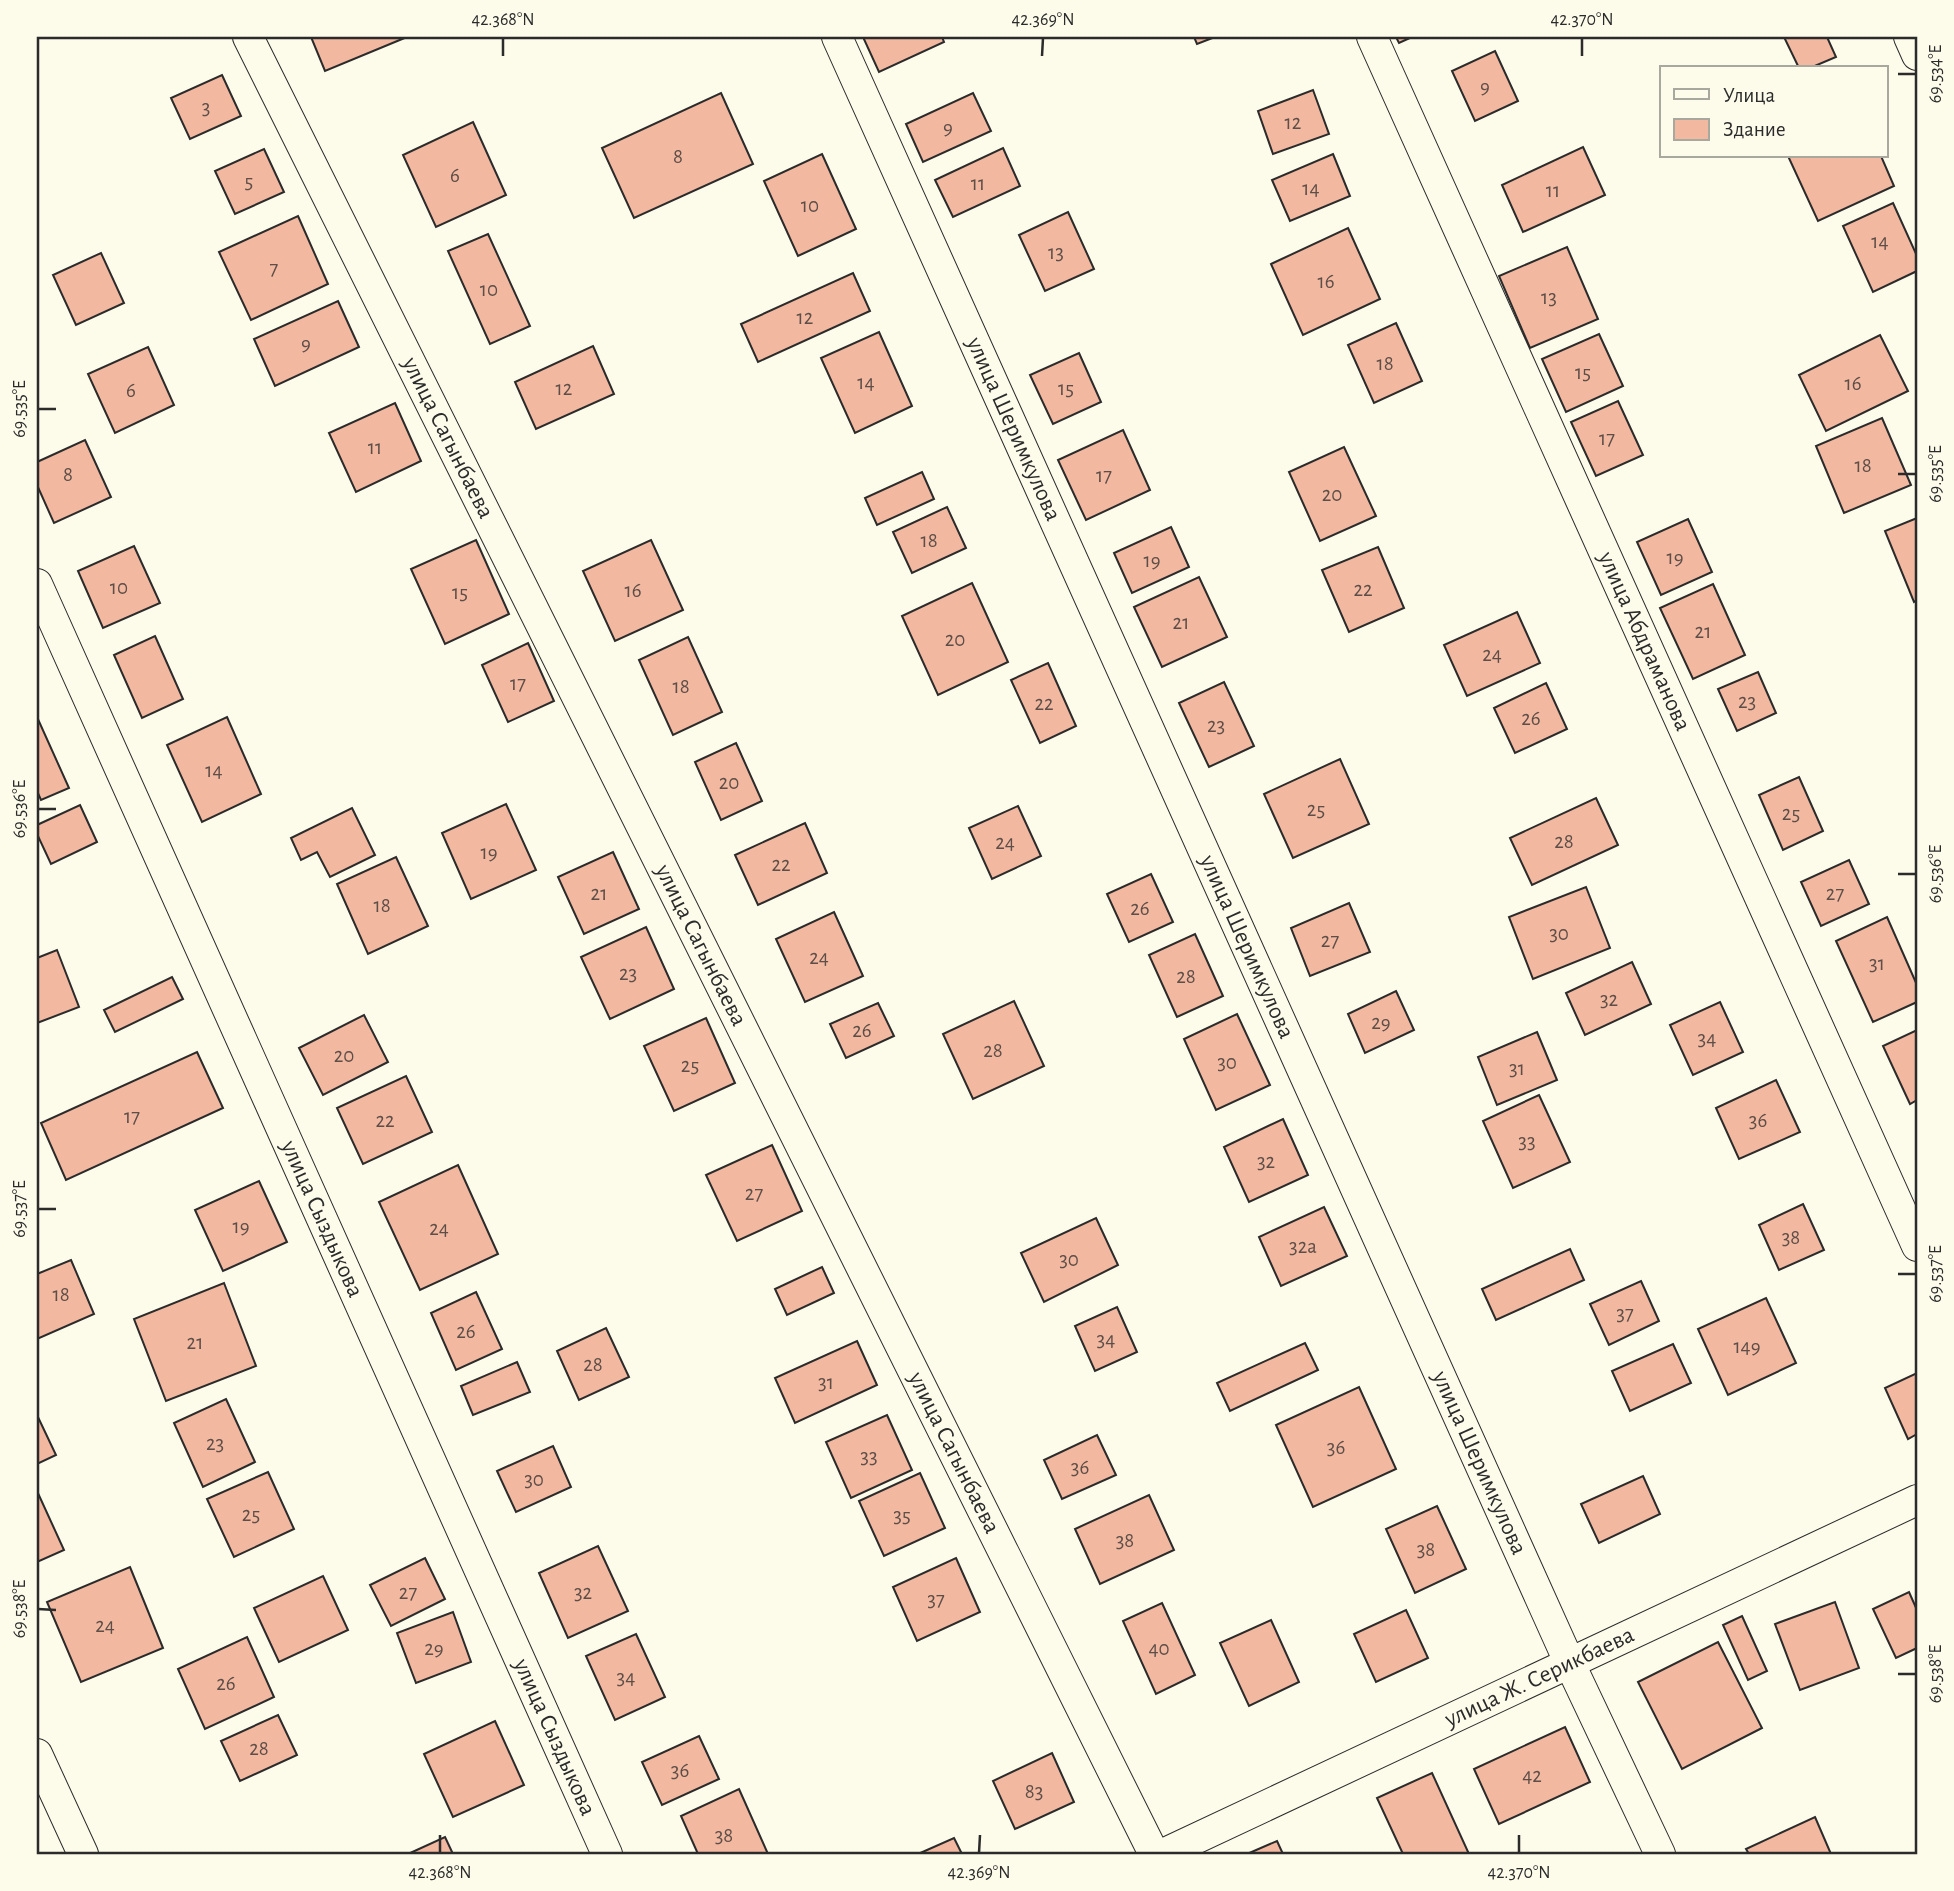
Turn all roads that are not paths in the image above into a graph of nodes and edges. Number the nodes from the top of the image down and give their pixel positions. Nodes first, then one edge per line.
1 (248, 37) edge
2 (837, 37) edge
3 (1372, 37) edge
4 (1909, 37) edge
5 (1917, 55) edge
6 (37, 584) edge
7 (1917, 1246) edge
8 (1917, 1500) edge
9 (1570, 1664) junction
10 (37, 1754) edge
11 (83, 1854) edge
12 (607, 1854) edge
13 (1154, 1854) edge
14 (1163, 1854) edge
15 (1660, 1854) edge

1 - 13 street, улица Сагынбаева
2 - 9 street, улица Шеримкулова
3 - 7 street, улица Абдраманова
4 - 5 street
6 - 12 street, улица Сыздыкова
8 - 9 street, улица Ж. Серикбаева
9 - 14 street, улица Ж. Серикбаева
9 - 15 street, улица Шеримкулова
10 - 11 street

